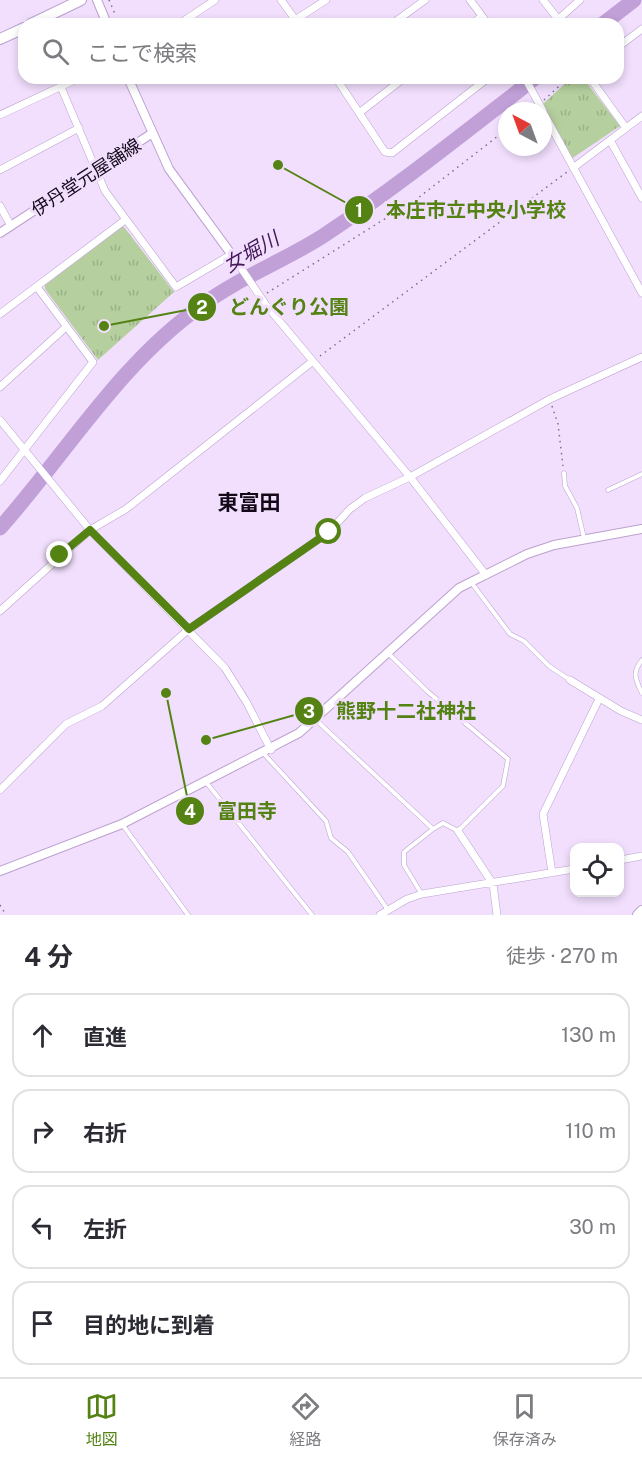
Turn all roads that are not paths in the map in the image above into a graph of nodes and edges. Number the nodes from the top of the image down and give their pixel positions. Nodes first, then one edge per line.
1 (81, 0) edge
2 (98, 0) edge
3 (215, 0) edge
4 (281, 0) edge
5 (326, 0) edge
6 (425, 0) edge
7 (470, 0) edge
8 (543, 0) edge
9 (580, 0) edge
10 (482, 16) joint
11 (44, 18) edge
12 (105, 18) edge
13 (188, 18) edge
14 (293, 18) edge
15 (301, 18) edge
16 (400, 18) edge
17 (480, 18) edge
18 (554, 18) edge
19 (560, 18) edge
20 (642, 28) edge
21 (18, 31) edge
22 (0, 39) edge
23 (624, 43) edge
24 (67, 84) edge
25 (130, 84) edge
26 (340, 84) edge
27 (396, 84) edge
28 (480, 84) edge
29 (528, 84) edge
30 (594, 84) edge
31 (61, 87) junction
32 (538, 102) edge
33 (359, 113) junction
34 (0, 115) edge
35 (642, 116) edge
36 (79, 128) junction
37 (552, 128) edge
38 (626, 128) junction
39 (151, 134) junction
40 (610, 140) junction
41 (573, 168) junction
42 (0, 170) edge
43 (97, 171) junction
44 (639, 186) edge
45 (642, 198) edge
46 (0, 206) edge
47 (125, 220) junction
48 (11, 226) junction
49 (0, 233) edge
50 (235, 258) junction
51 (37, 287) junction
52 (642, 293) edge
53 (0, 314) edge
54 (66, 327) junction
55 (642, 357) edge
56 (313, 361) junction
57 (0, 387) edge
58 (0, 420) edge
59 (24, 450) junction
60 (564, 473) road end
61 (642, 474) edge
62 (410, 477) junction
63 (0, 481) edge
64 (608, 489) dead end
65 (642, 529) edge
66 (90, 530) junction
67 (584, 538) junction
68 (486, 575) junction
69 (471, 582) junction
70 (0, 611) edge
71 (189, 629) junction
72 (389, 654) junction
73 (642, 660) edge
74 (570, 680) joint
75 (642, 693) edge
76 (599, 699) junction
77 (316, 720) junction
78 (642, 720) edge
79 (267, 752) junction
80 (206, 782) junction
81 (0, 790) edge
82 (122, 824) junction
83 (433, 829) junction
84 (458, 831) junction
85 (642, 856) edge
86 (624, 859) edge
87 (570, 869) edge
88 (0, 871) edge
89 (552, 873) junction
90 (493, 884) junction
91 (422, 894) junction
92 (388, 910) junction
93 (642, 911) edge
94 (188, 915) edge
95 (312, 915) edge
96 (380, 915) edge
97 (497, 915) edge
98 (638, 915) edge

1 - 11 main road
2 - 12 street
3 - 13 street
4 - 14 street
5 - 15 street
6 - 16 street
7 - 10 street
8 - 18 street
9 - 19 street
10 - 17 street
20 - 23 street
21 - 22 main road
24 - 31 street
25 - 39 street, 伊丹堂元屋舗線
26 - 33 street
27 - 33 street
28 - 33 street
29 - 32 street
30 - 38 street
31 - 34 street
31 - 36 street
35 - 38 street
36 - 42 street
36 - 43 street
37 - 41 street
38 - 40 street
39 - 43 street, 伊丹堂元屋舗線
39 - 50 street
40 - 41 street
40 - 44 street
41 - 52 street
43 - 47 street
43 - 48 street, 伊丹堂元屋舗線
44 - 45 street
46 - 48 street
47 - 50 street
47 - 51 street
48 - 49 street, 伊丹堂元屋舗線
50 - 56 street
51 - 53 street
51 - 54 street
54 - 57 street
54 - 59 street
55 - 62 street
56 - 62 street
56 - 66 street
58 - 59 street
59 - 63 street
59 - 66 street
60 - 67 lane
61 - 64 lane
62 - 68 street
62 - 71 street
65 - 67 street
66 - 70 street
66 - 71 street
67 - 68 street
68 - 69 street
69 - 72 street
69 - 74 lane
71 - 79 street
71 - 81 street
72 - 77 street
72 - 84 lane
73 - 75 lane
74 - 76 street
76 - 78 street
76 - 89 street
77 - 79 street
77 - 83 lane
79 - 80 street
79 - 92 lane
80 - 82 street
80 - 95 lane
82 - 88 street
82 - 94 lane
83 - 84 lane
83 - 91 lane
84 - 90 street
85 - 86 street
87 - 89 street
89 - 90 street
90 - 91 street
90 - 97 street
91 - 92 street
92 - 96 street
93 - 98 main road

